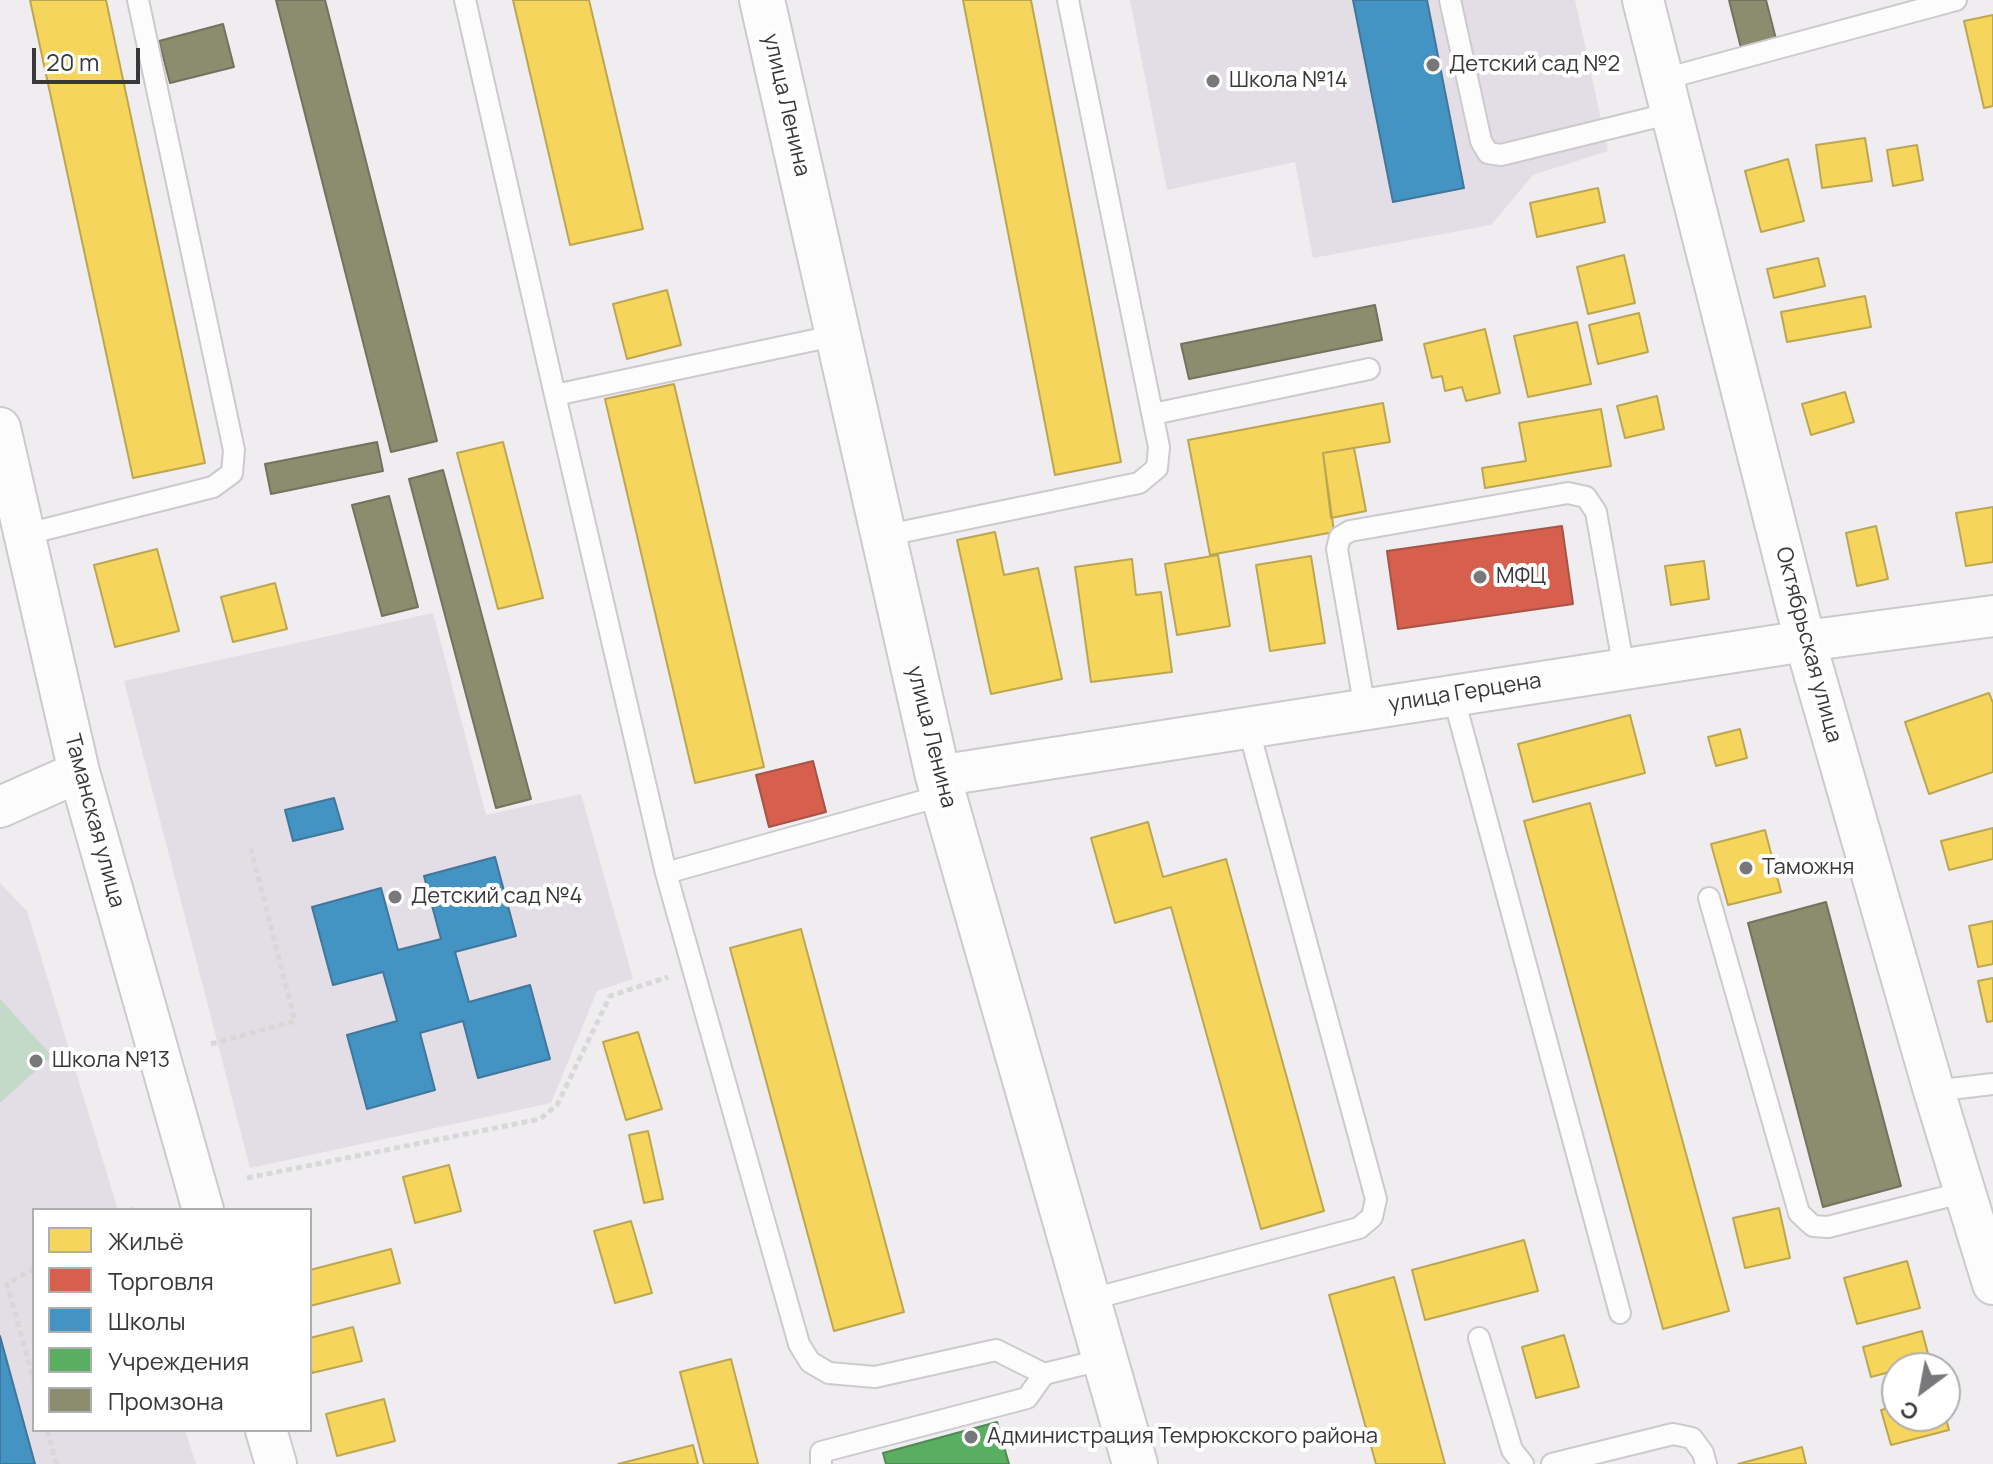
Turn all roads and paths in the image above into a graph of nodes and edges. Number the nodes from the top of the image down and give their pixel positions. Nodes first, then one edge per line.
1 (138, 0) edge
2 (465, 0) edge
3 (762, 0) edge
4 (1068, 0) edge
5 (1450, 0) edge
6 (1643, 0) edge
7 (1956, 0) edge
8 (1668, 96) junction
9 (838, 335) junction
10 (1369, 369) dead end
11 (555, 395) junction
12 (1153, 414) junction
13 (0, 428) edge
14 (23, 535) junction
15 (883, 536) junction
16 (1993, 616) edge
17 (1805, 641) junction
18 (1624, 669) junction
19 (1453, 695) junction
20 (1365, 709) junction
21 (1248, 727) junction
22 (79, 772) junction
23 (941, 785) junction
24 (0, 807) edge
25 (251, 849) dead end
26 (666, 873) junction
27 (1709, 898) dead end
28 (693, 970) junction
29 (211, 1044) dead end
30 (1993, 1084) edge
31 (1934, 1091) junction
32 (247, 1178) dead end
33 (1965, 1192) junction
34 (202, 1208) edge
35 (32, 1269) edge
36 (7, 1284) junction
37 (1993, 1284) edge
38 (0, 1286) edge
39 (1088, 1300) junction
40 (1620, 1313) dead end
41 (1479, 1338) dead end
42 (1105, 1359) junction
43 (1044, 1374) junction
44 (32, 1375) edge
45 (48, 1432) edge
46 (267, 1432) edge
47 (56, 1464) edge
48 (276, 1464) edge
49 (821, 1464) edge
50 (1135, 1464) edge
51 (1523, 1464) edge
52 (1552, 1464) edge
53 (1706, 1464) edge

1 - 14 lane
2 - 11 lane
3 - 9 street, улица Ленина
4 - 12 lane
5 - 8 lane
6 - 8 street, Октябрьская улица
7 - 8 lane
8 - 17 street, Октябрьская улица
9 - 11 lane
9 - 15 street, улица Ленина
10 - 12 lane
11 - 26 lane
12 - 15 lane
13 - 14 street, Таманская улица
14 - 22 street, Таманская улица
15 - 23 street, улица Ленина
16 - 17 street, улица Герцена
17 - 18 street, улица Герцена
17 - 31 street, Октябрьская улица
18 - 19 street, улица Герцена
18 - 20 lane
19 - 20 street, улица Герцена
19 - 40 lane
20 - 21 street, улица Герцена
21 - 23 street, улица Герцена
21 - 39 lane
22 - 24 street
22 - 34 street, Таманская улица
23 - 26 lane
23 - 39 street, улица Ленина
25 - 29 path
26 - 28 lane
27 - 33 lane
28 - 32 path
28 - 43 lane
30 - 31 lane
31 - 33 street, Октябрьская улица
33 - 37 street, Октябрьская улица
35 - 36 path
36 - 38 path
36 - 44 path
39 - 42 street, улица Ленина
41 - 51 lane
42 - 43 lane
42 - 50 street, улица Ленина
43 - 49 lane
45 - 47 path
46 - 48 street
52 - 53 lane

